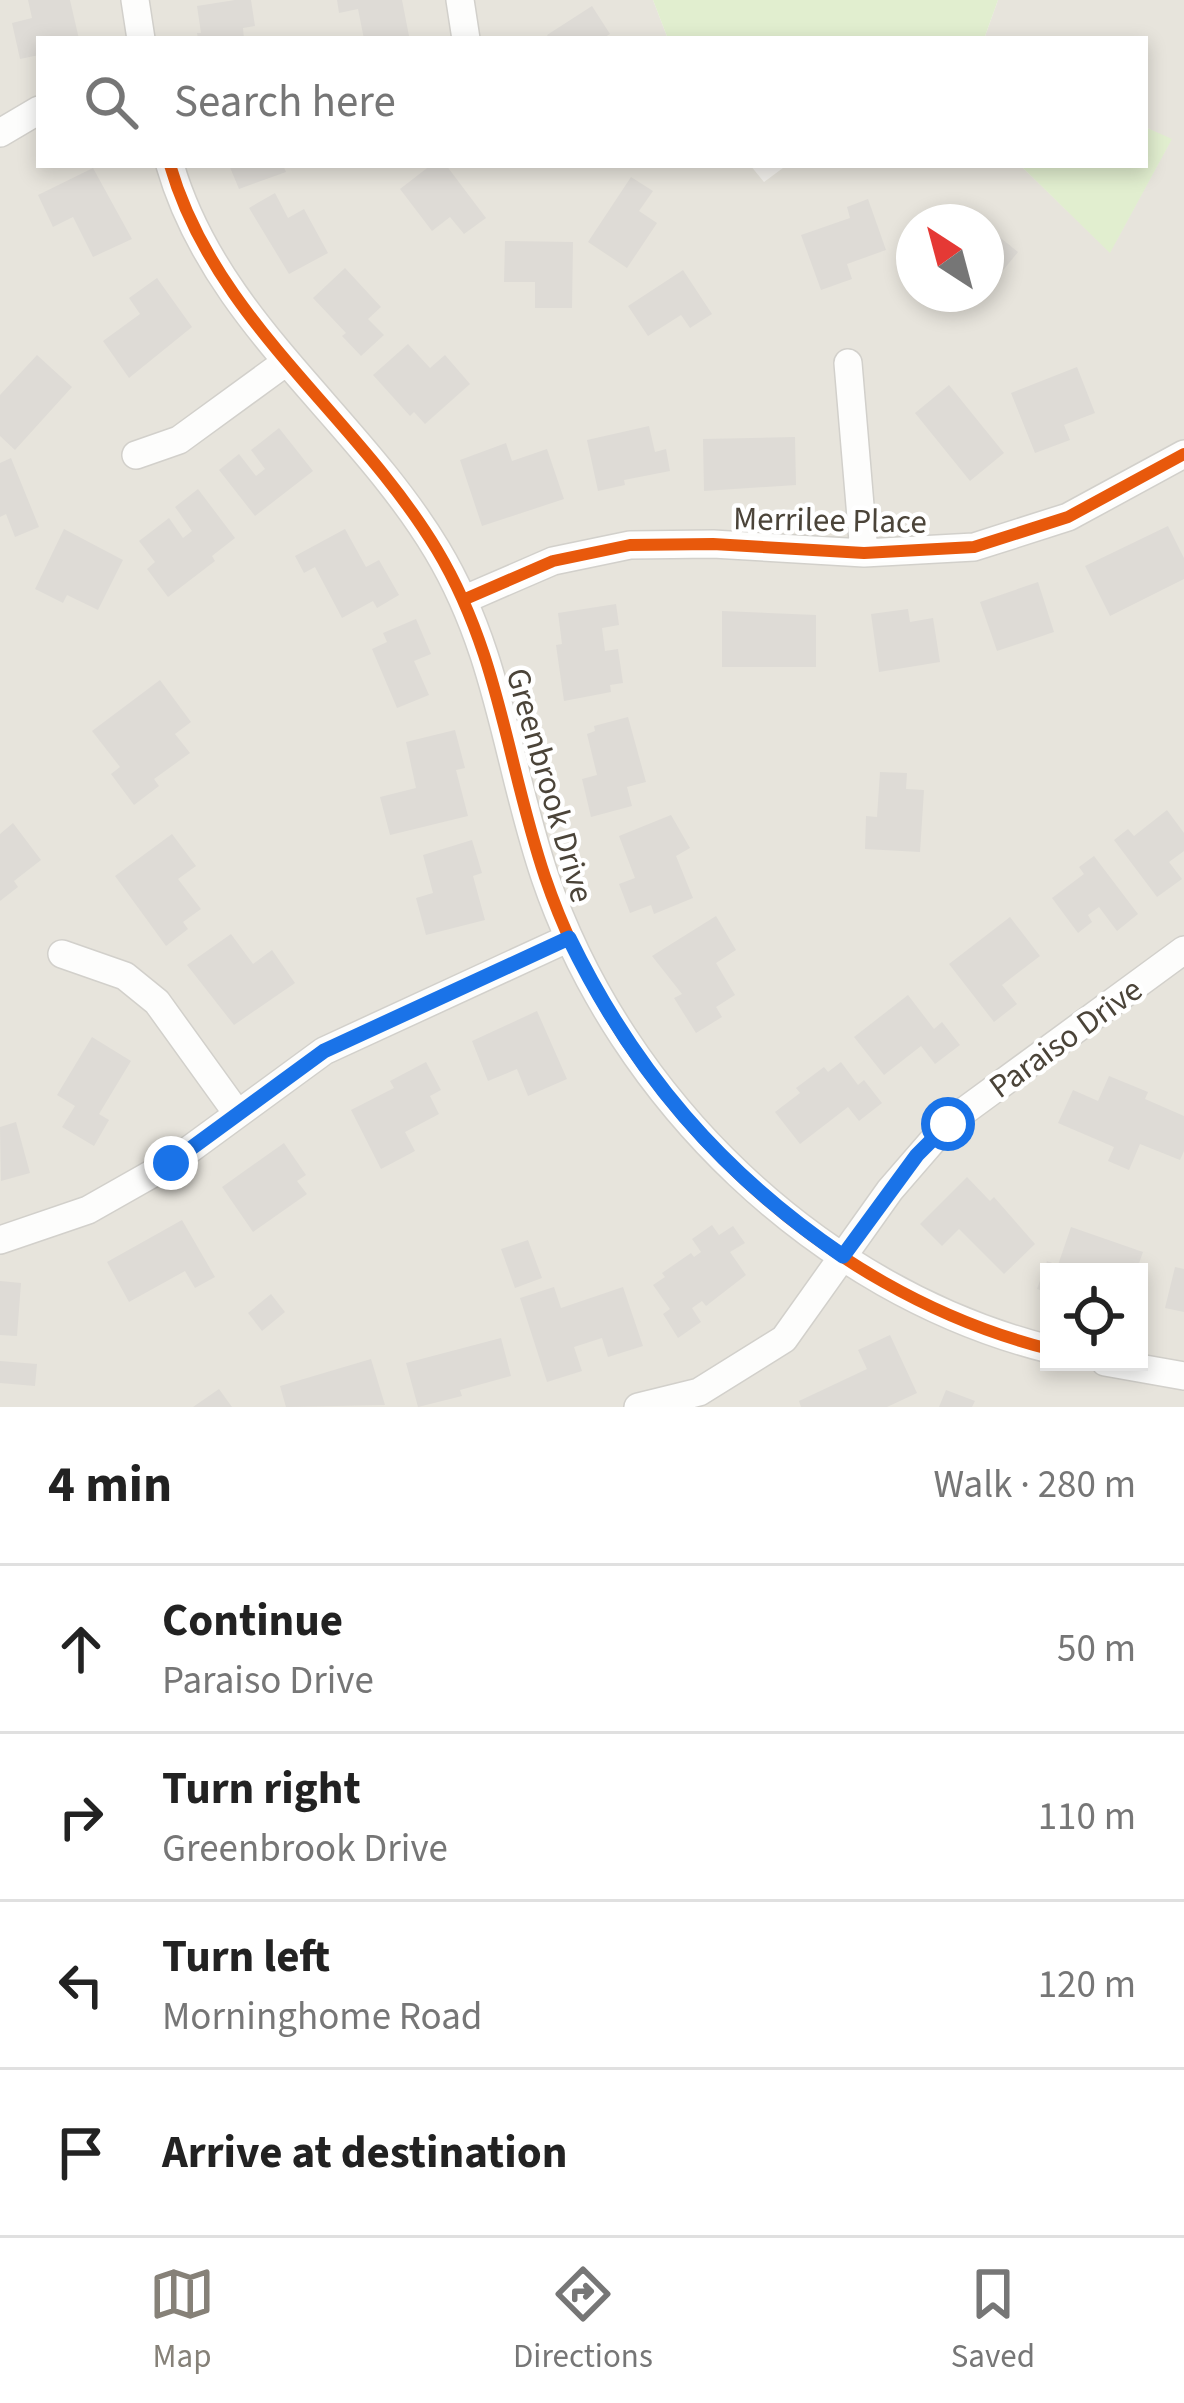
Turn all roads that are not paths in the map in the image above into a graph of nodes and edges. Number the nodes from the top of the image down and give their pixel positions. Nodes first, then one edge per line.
1 (135, 0) edge
2 (460, 0) edge
3 (141, 36) edge
4 (466, 36) edge
5 (36, 112) edge
6 (0, 133) edge
7 (171, 168) edge
8 (286, 362) junction
9 (848, 363) dead end
10 (1184, 454) edge
11 (136, 455) dead end
12 (864, 553) junction
13 (463, 600) junction
14 (569, 938) junction
15 (1184, 950) edge
16 (62, 954) dead end
17 (237, 1113) junction
18 (0, 1240) edge
19 (843, 1256) junction
20 (1040, 1347) edge
21 (1148, 1370) edge
22 (1184, 1376) edge
23 (638, 1407) edge

1 - 3 street
2 - 4 street
5 - 6 street
7 - 8 street, Greenbrook Drive
8 - 11 street
8 - 13 street, Greenbrook Drive
9 - 12 street
10 - 12 street, Merrilee Place
12 - 13 street, Merrilee Place
13 - 14 street, Greenbrook Drive
14 - 17 street
14 - 19 street, Greenbrook Drive
15 - 19 street, Paraiso Drive
16 - 17 street
17 - 18 street
19 - 20 street, Greenbrook Drive
19 - 23 street, Paraiso Drive
21 - 22 street

